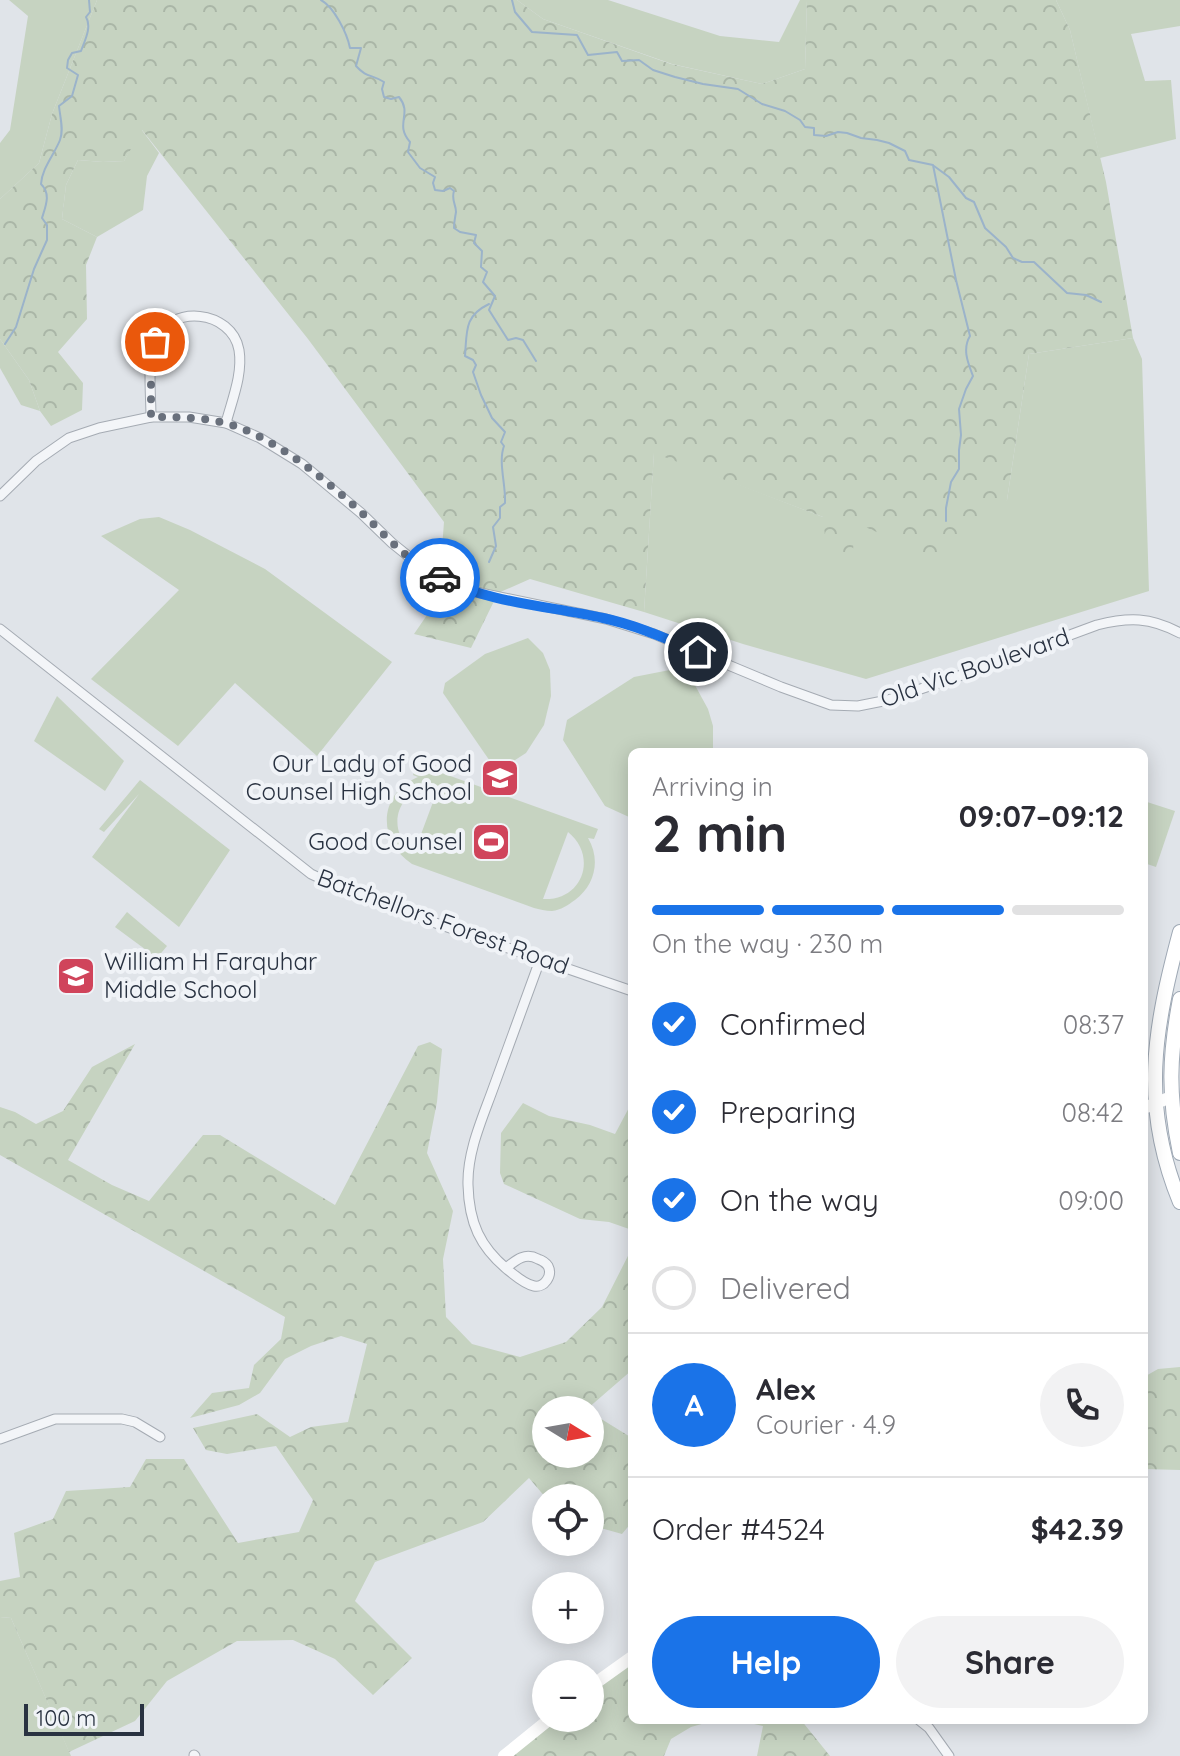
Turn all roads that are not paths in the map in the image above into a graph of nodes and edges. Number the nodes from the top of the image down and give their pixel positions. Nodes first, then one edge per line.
1 (151, 417) junction
2 (226, 423) junction
3 (0, 496) edge
4 (0, 629) edge
5 (1180, 633) edge
6 (1180, 932) edge
7 (540, 960) junction
8 (628, 990) edge
9 (1180, 999) edge
10 (1171, 1097) junction
11 (1150, 1105) edge
12 (1180, 1153) edge
13 (1180, 1202) edge
14 (506, 1268) junction
15 (160, 1437) dead end
16 (0, 1439) edge
17 (628, 1660) edge
18 (604, 1677) edge
19 (924, 1724) edge
20 (534, 1732) edge
21 (504, 1756) edge
22 (949, 1756) edge

1 - 2 street, Old Vic Boulevard
1 - 2 street
1 - 3 street, Old Vic Boulevard
2 - 5 street, Old Vic Boulevard
4 - 7 street, Batchellors Forest Road
6 - 11 main road
7 - 8 street, Batchellors Forest Road
7 - 14 street
9 - 10 main road
10 - 11 main road
10 - 12 main road
11 - 13 main road
14 - 14 street
15 - 16 street
17 - 18 main road
19 - 22 street
20 - 21 main road

